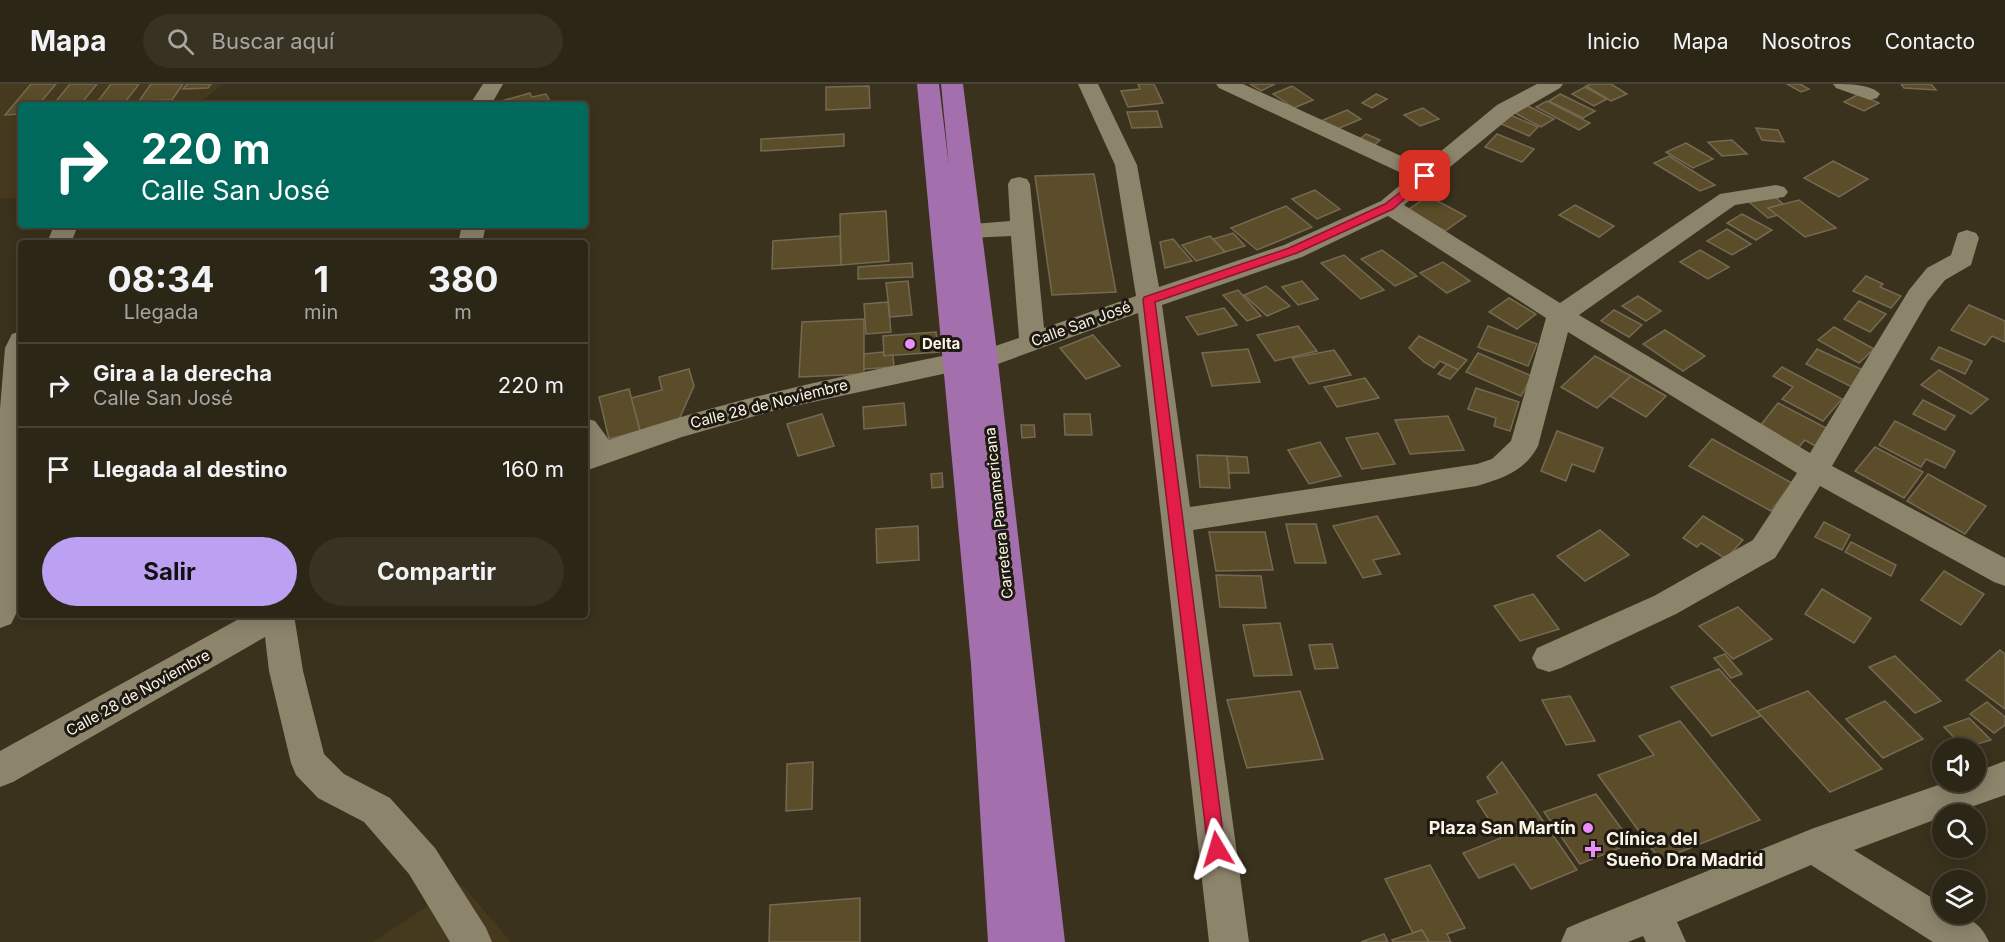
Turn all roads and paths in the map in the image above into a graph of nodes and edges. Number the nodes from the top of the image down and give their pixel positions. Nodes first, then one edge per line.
1 (928, 84) edge
2 (952, 84) edge
3 (1088, 84) edge
4 (1226, 84) edge
5 (1553, 84) edge
6 (1843, 84) edge
7 (1870, 94) dead end
8 (1425, 176) junction
9 (1019, 184) dead end
10 (1776, 192) dead end
11 (1389, 206) junction
12 (1023, 228) junction
13 (969, 230) junction
14 (1967, 238) dead end
15 (1149, 300) junction
16 (1560, 315) junction
17 (1032, 342) junction
18 (18, 348) edge
19 (974, 353) junction
20 (588, 438) edge
21 (593, 456) edge
22 (1815, 470) junction
23 (1175, 521) junction
24 (2005, 573) edge
25 (0, 614) edge
26 (272, 618) edge
27 (277, 618) edge
28 (1549, 658) dead end
29 (0, 770) edge
30 (2005, 779) edge
31 (1814, 846) junction
32 (1659, 927) edge
33 (472, 942) edge
34 (1010, 942) edge
35 (1043, 942) edge
36 (1229, 942) edge
37 (1581, 942) edge
38 (1969, 942) edge

1 - 19 highway, Carretera Panamericana
2 - 13 highway, Carretera Panamericana
3 - 15 street
4 - 8 street
5 - 8 street, Calle San José
6 - 7 street
8 - 11 street, Calle San José
9 - 12 street
10 - 16 street
11 - 15 street, Calle San José
11 - 16 street
12 - 13 street
12 - 17 street
13 - 19 highway, Carretera Panamericana
14 - 22 street
15 - 17 street, Calle San José
15 - 23 street
16 - 22 street
16 - 23 street
17 - 19 street, Calle San José
18 - 25 street
19 - 21 street, Calle 28 de Noviembre
19 - 34 highway, Carretera Panamericana
19 - 35 highway, Carretera Panamericana
20 - 21 street
22 - 24 street
22 - 28 street
23 - 36 street
26 - 29 street, Calle 28 de Noviembre
27 - 33 street
30 - 31 street
31 - 32 street
31 - 38 street
32 - 37 street

